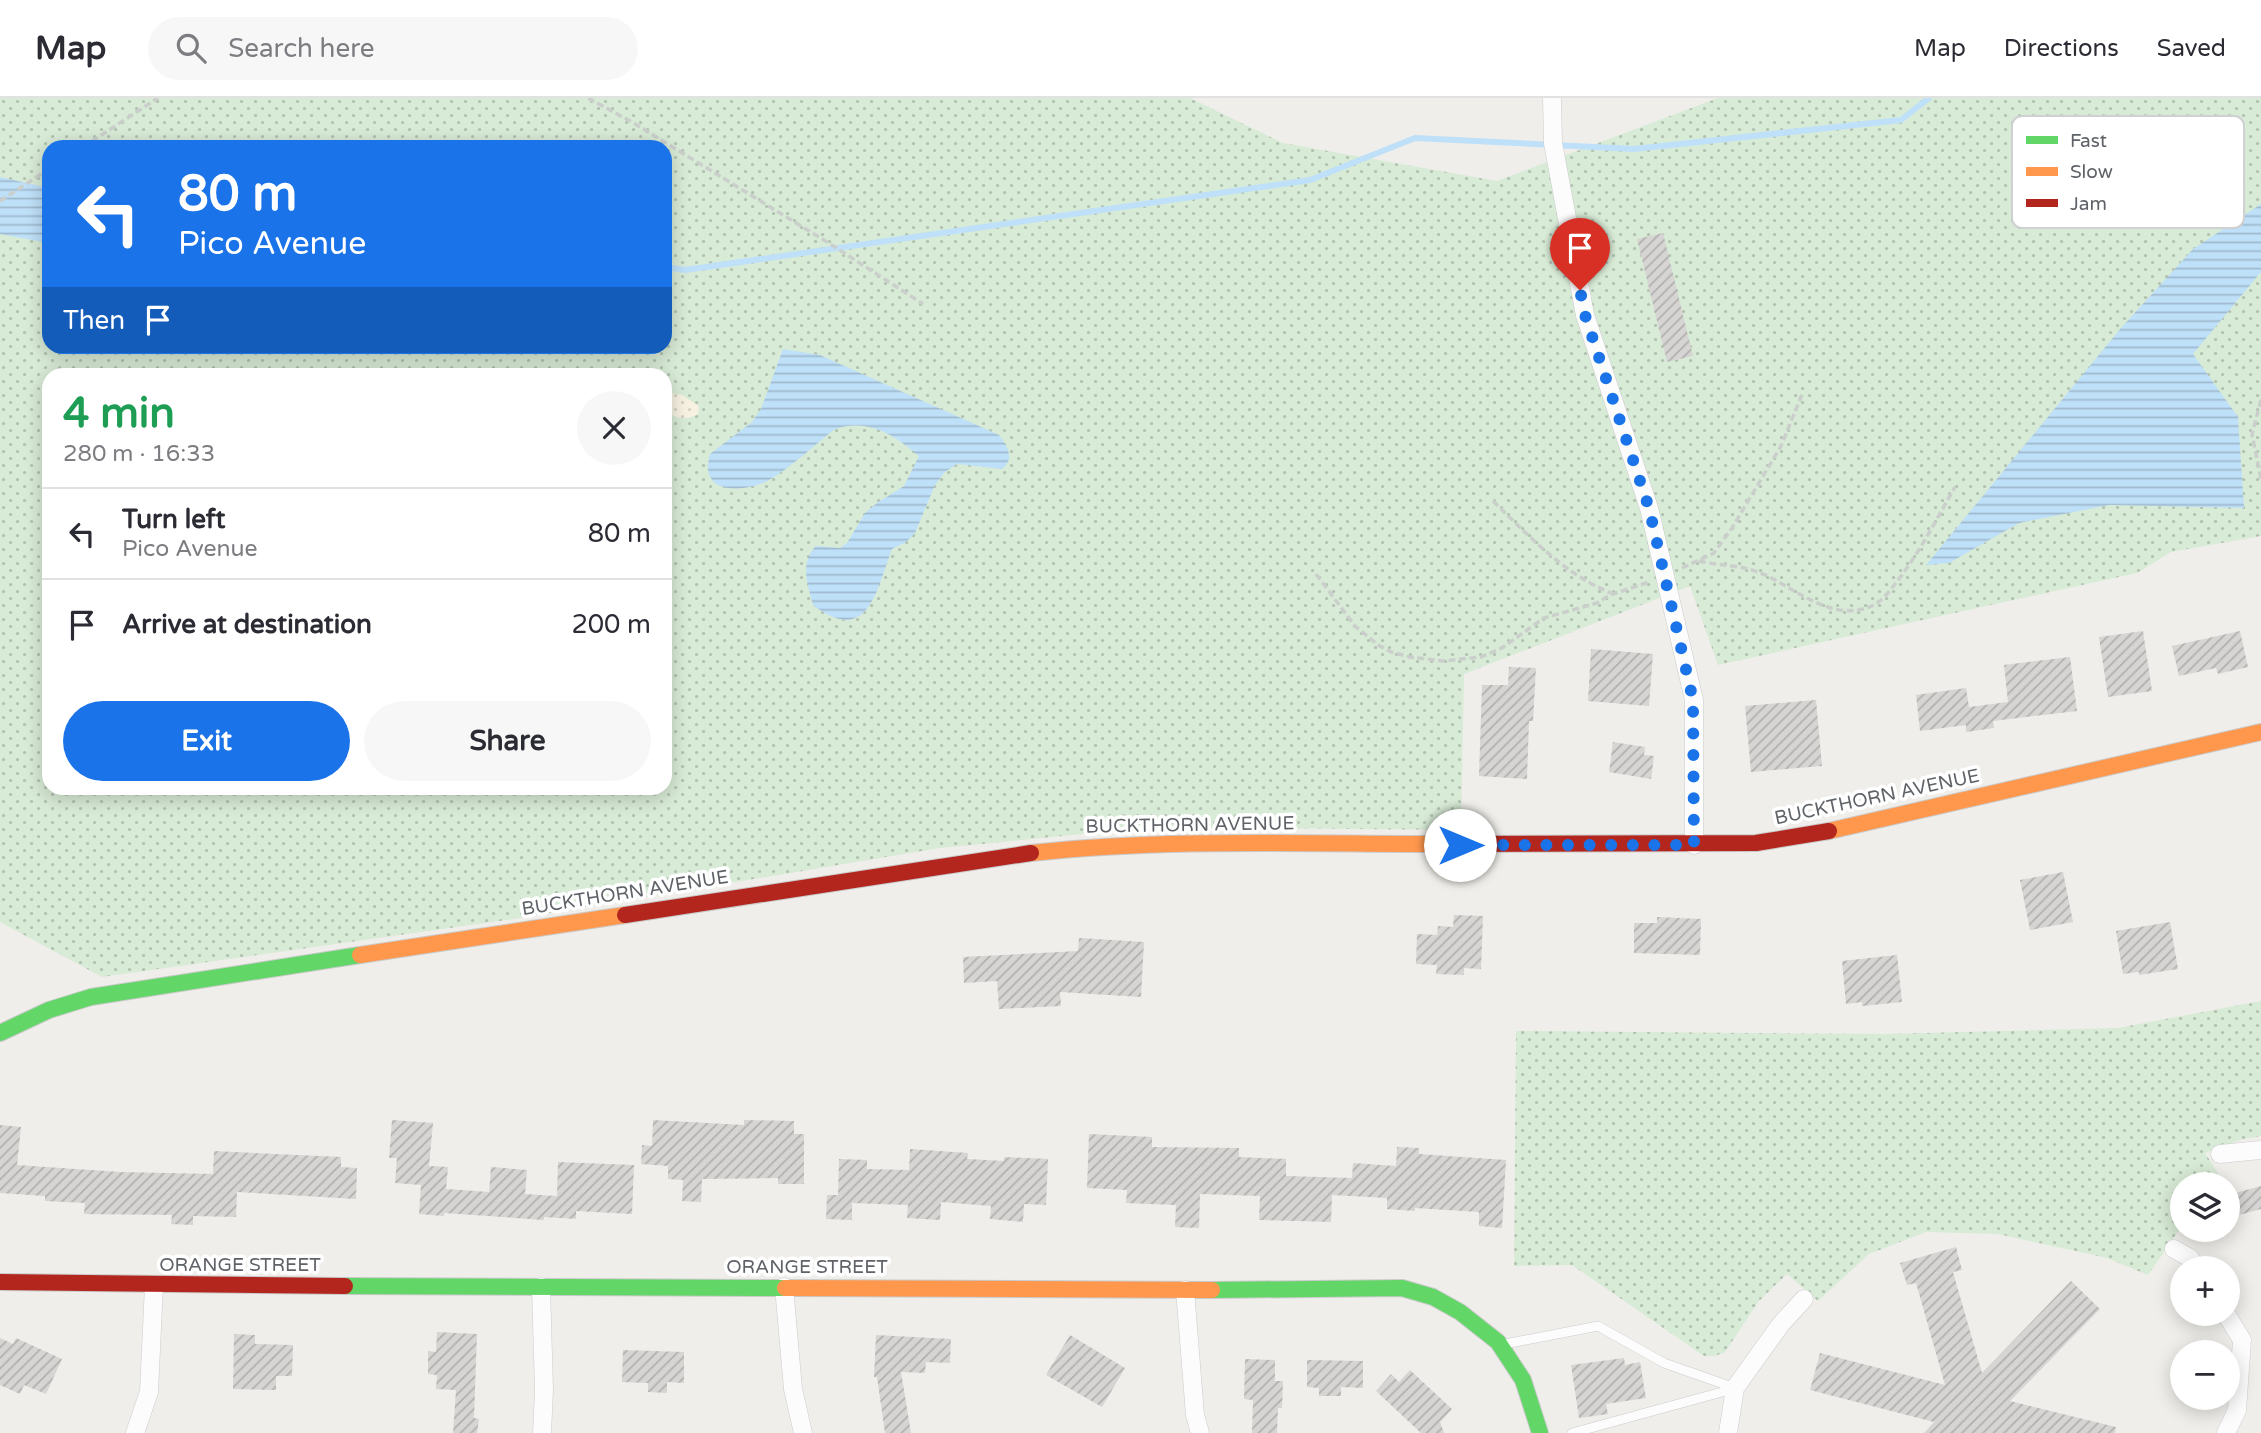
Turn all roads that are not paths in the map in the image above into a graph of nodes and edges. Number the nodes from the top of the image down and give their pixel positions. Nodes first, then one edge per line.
1 (1552, 98) edge
2 (2261, 732) edge
3 (1694, 845) junction
4 (0, 1033) edge
5 (2261, 1150) edge
6 (2220, 1154) dead end
7 (2174, 1249) dead end
8 (2186, 1256) edge
9 (0, 1282) edge
10 (154, 1285) junction
11 (541, 1287) junction
12 (784, 1287) junction
13 (1185, 1290) junction
14 (1804, 1299) dead end
15 (2233, 1326) edge
16 (1500, 1345) junction
17 (1735, 1388) junction
18 (135, 1433) edge
19 (542, 1433) edge
20 (803, 1433) edge
21 (1200, 1433) edge
22 (1540, 1433) edge
23 (1572, 1433) edge
24 (1728, 1433) edge
25 (2226, 1433) edge

1 - 3 street
2 - 3 street, BUCKTHORN AVENUE
3 - 4 street, BUCKTHORN AVENUE
5 - 6 street
7 - 8 street
9 - 10 street, ORANGE STREET
10 - 11 street, ORANGE STREET
10 - 18 street
11 - 12 street, ORANGE STREET
11 - 19 street
12 - 13 street, ORANGE STREET
12 - 20 street
13 - 16 street, ORANGE STREET
13 - 21 street
14 - 17 street
15 - 25 street
16 - 17 lane
16 - 22 street, ORANGE STREET
17 - 23 lane
17 - 24 street

